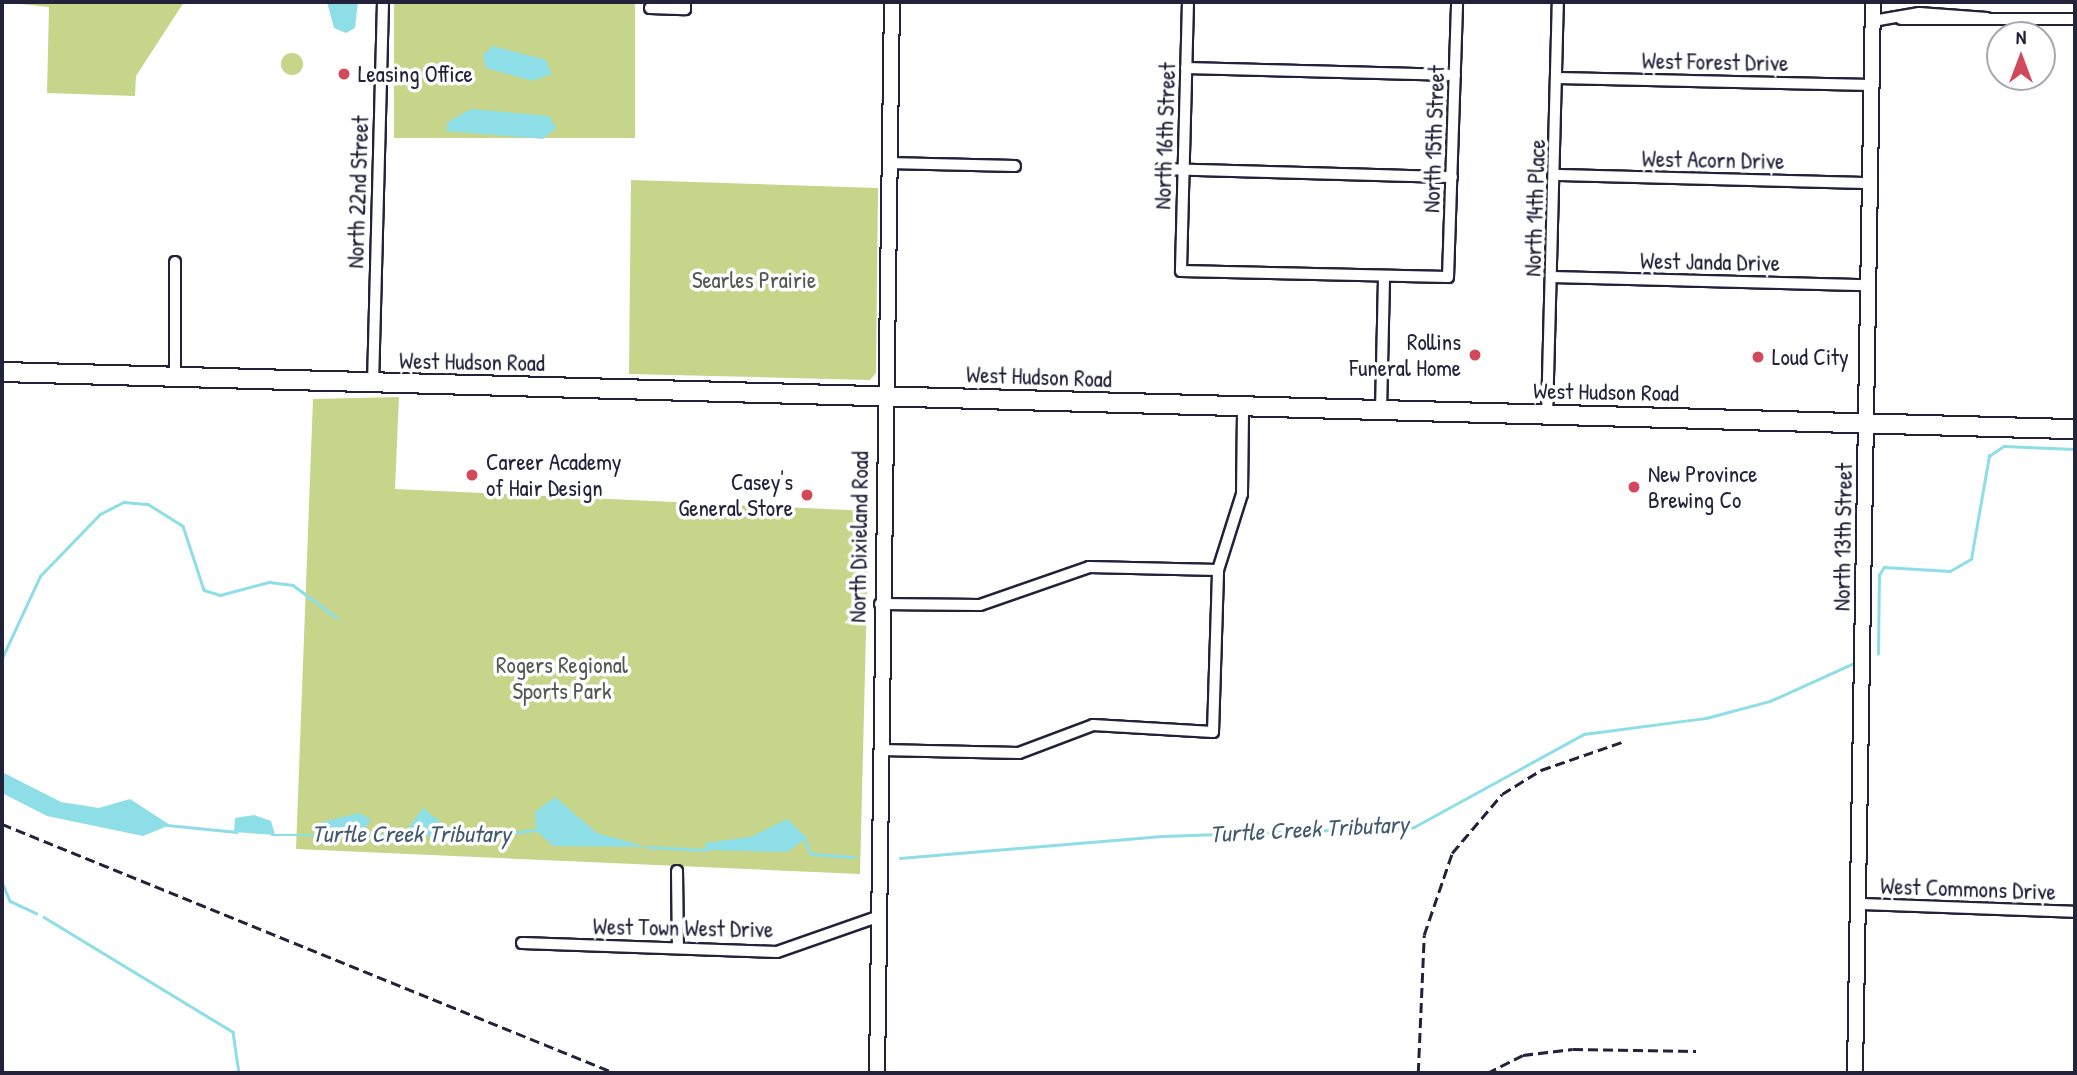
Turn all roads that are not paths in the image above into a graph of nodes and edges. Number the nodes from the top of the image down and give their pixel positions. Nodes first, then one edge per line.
1 (383, 2) edge
2 (685, 2) edge
3 (892, 2) edge
4 (1188, 2) edge
5 (1457, 2) edge
6 (1558, 2) edge
7 (1873, 2) edge
8 (650, 8) dead end
9 (2075, 19) edge
10 (1873, 21) junction
11 (1186, 68) junction
12 (1455, 75) junction
13 (1558, 78) junction
14 (1871, 85) junction
15 (888, 163) junction
16 (1015, 166) dead end
17 (1161, 169) dead end
18 (1183, 170) junction
19 (1555, 175) junction
20 (1452, 177) junction
21 (1869, 183) junction
22 (175, 262) dead end
23 (1384, 276) junction
24 (1552, 277) junction
25 (1867, 285) junction
26 (2, 372) edge
27 (176, 378) junction
28 (373, 384) junction
29 (885, 397) junction
30 (1242, 407) junction
31 (1381, 411) junction
32 (1547, 416) junction
33 (1867, 424) junction
34 (2075, 429) edge
35 (1217, 569) junction
36 (879, 604) junction
37 (881, 750) junction
38 (677, 871) dead end
39 (1860, 904) junction
40 (2075, 912) edge
41 (880, 916) junction
42 (522, 943) dead end
43 (678, 948) junction
44 (877, 1073) edge
45 (1855, 1073) edge

1 - 28 street, North 22nd Street
2 - 8 street
3 - 15 main road, North Dixieland Road
4 - 11 street, North 16th Street
5 - 12 street, North 15th Street
6 - 13 street, North 14th Place
7 - 10 main road, North 13th Street
9 - 10 street
10 - 14 main road, North 13th Street
11 - 12 street
11 - 18 street, North 16th Street
12 - 20 street, North 15th Street
13 - 14 street, West Forest Drive
13 - 19 street, North 14th Place
14 - 21 main road, North 13th Street
15 - 16 street
15 - 29 main road, North Dixieland Road
17 - 18 street
18 - 20 street
18 - 23 street, North 16th Street
19 - 21 street, West Acorn Drive
19 - 24 street, North 14th Place
20 - 23 street, North 15th Street
21 - 25 main road, North 13th Street
22 - 27 street
23 - 31 street
24 - 25 street, West Janda Drive
24 - 32 street, North 14th Place
25 - 33 main road, North 13th Street
26 - 27 highway, West Hudson Road
27 - 28 highway, West Hudson Road
28 - 29 highway, West Hudson Road
29 - 30 highway, West Hudson Road
29 - 36 main road, North Dixieland Road
30 - 31 highway, West Hudson Road
30 - 35 street
31 - 32 highway, West Hudson Road
32 - 33 highway, West Hudson Road
33 - 34 highway, West Hudson Road
33 - 39 main road, North 13th Street
35 - 36 street
35 - 37 street
36 - 37 main road, North Dixieland Road
37 - 41 main road, North Dixieland Road
38 - 43 street
39 - 40 street, West Commons Drive
39 - 45 main road, North 13th Street
41 - 43 street, West Town West Drive
41 - 44 main road, North Dixieland Road
42 - 43 street, West Town West Drive

